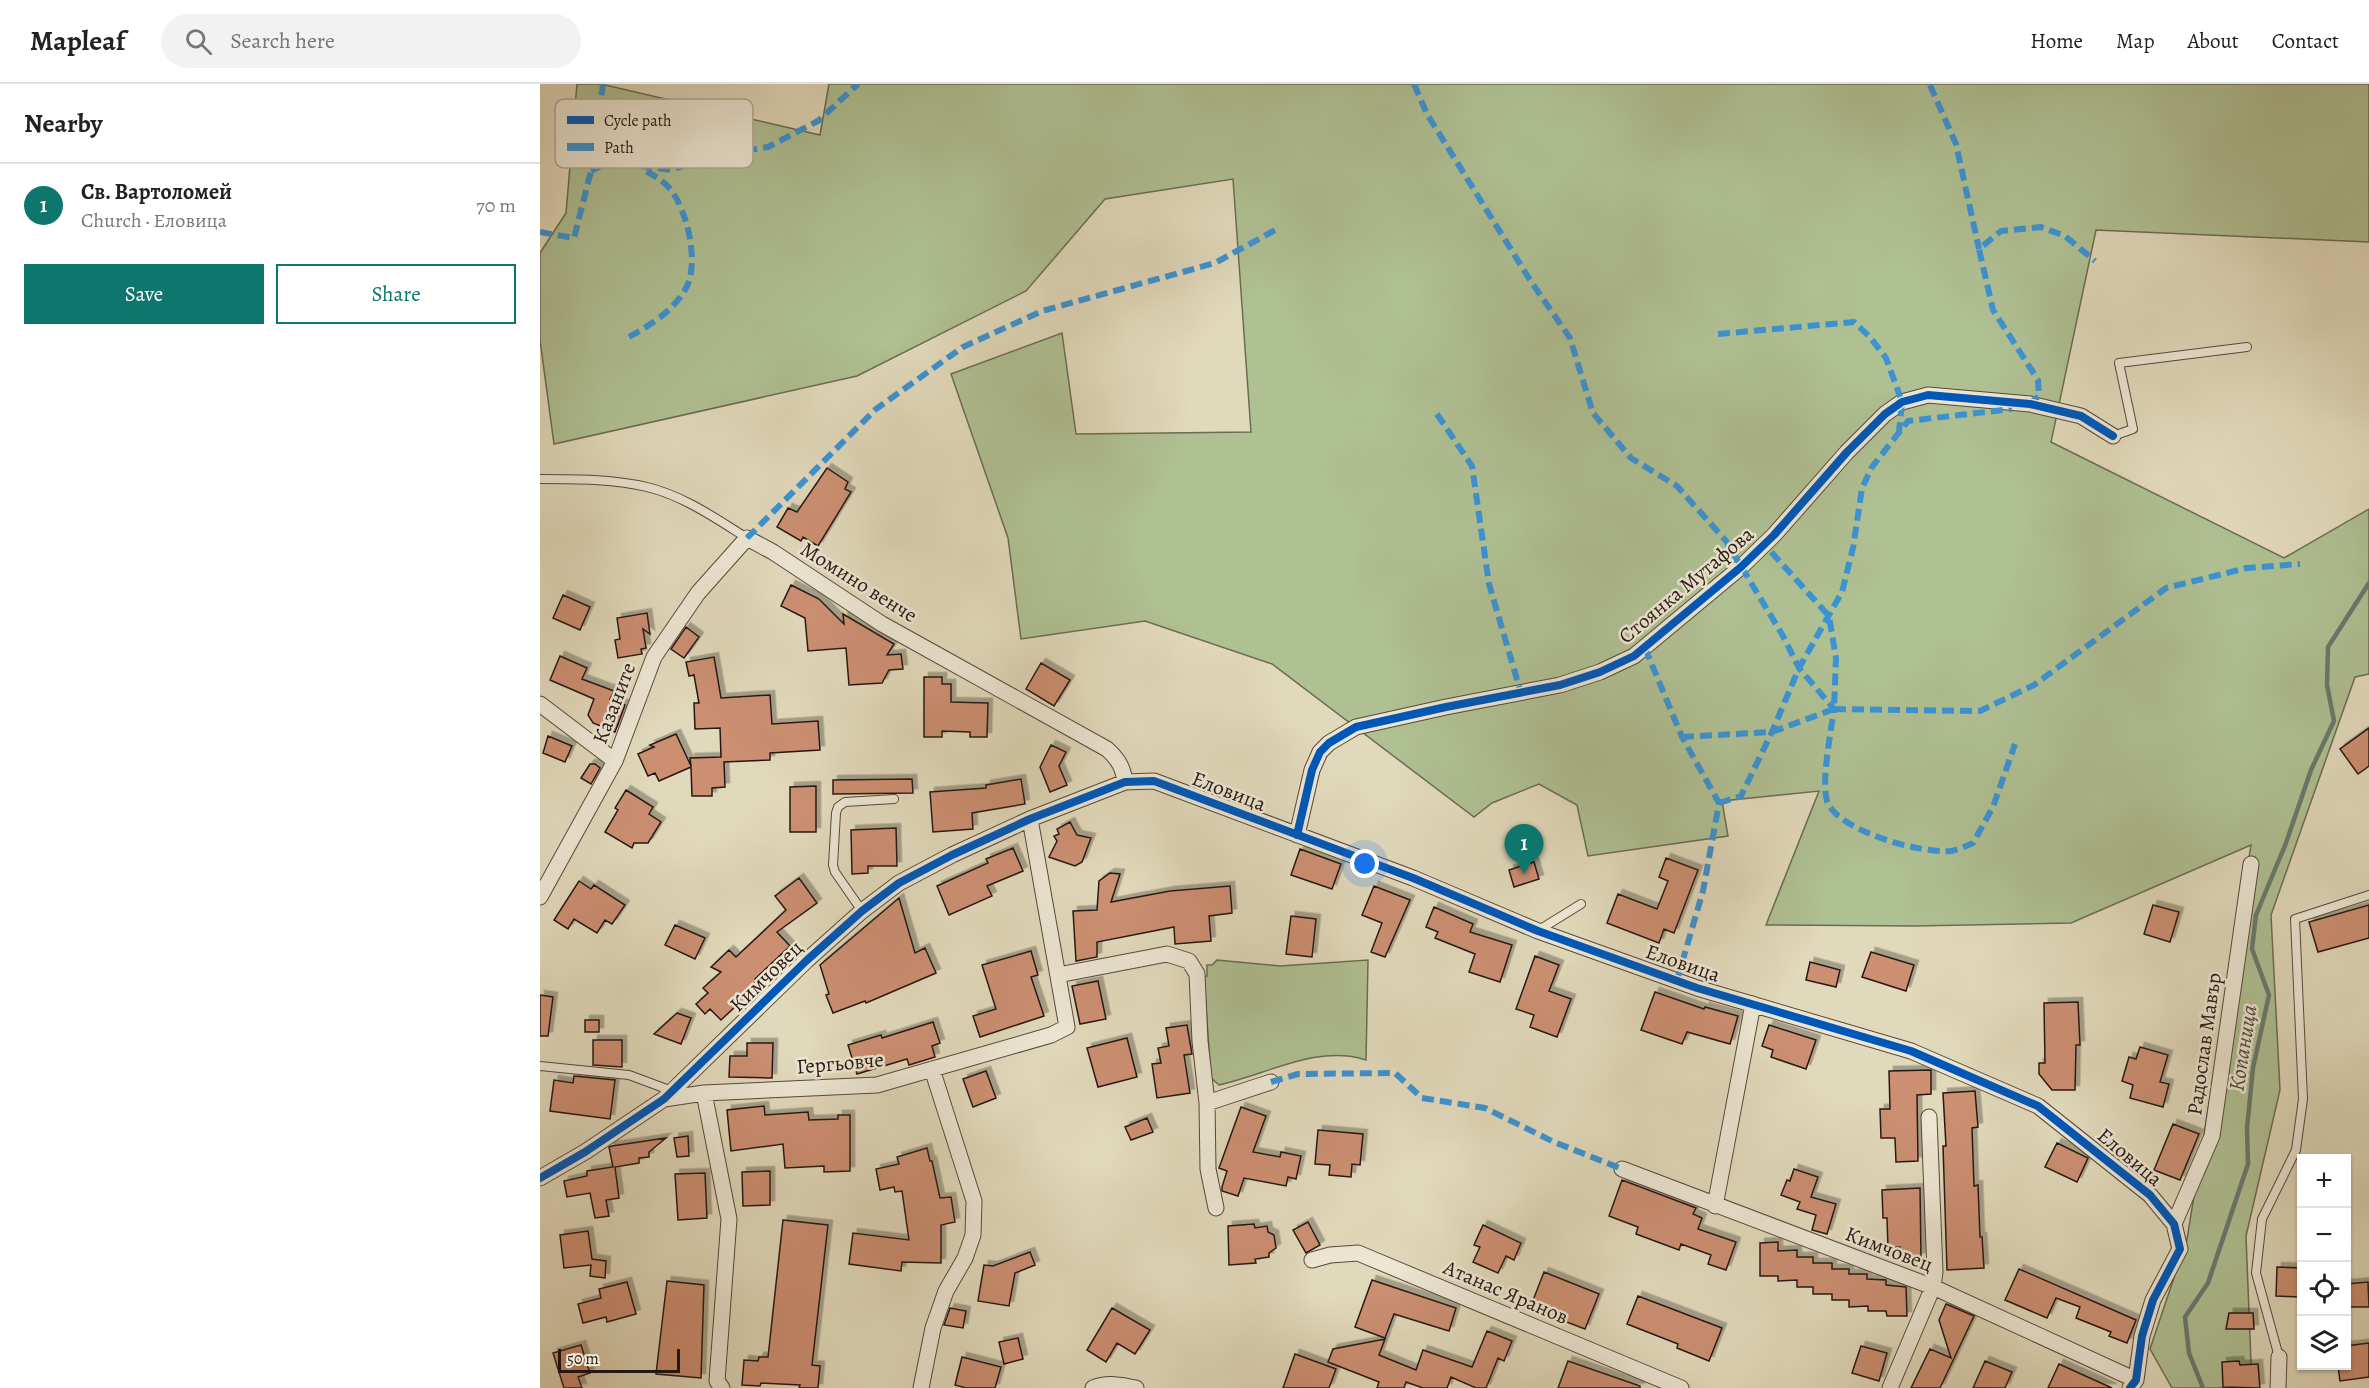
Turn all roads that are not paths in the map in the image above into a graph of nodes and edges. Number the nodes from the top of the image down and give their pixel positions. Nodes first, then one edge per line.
1 (2247, 348) dead end
2 (2113, 436) joint
3 (540, 479) edge
4 (747, 538) junction
5 (540, 704) edge
6 (615, 761) junction
7 (1125, 782) junction
8 (894, 799) dead end
9 (1030, 819) junction
10 (1297, 835) junction
11 (2251, 864) dead end
12 (2369, 895) edge
13 (540, 897) edge
14 (1581, 904) dead end
15 (862, 911) junction
16 (1538, 931) junction
17 (1058, 975) junction
18 (1753, 1004) junction
19 (540, 1066) edge
20 (932, 1069) junction
21 (1271, 1082) dead end
22 (704, 1093) junction
23 (668, 1095) junction
24 (1207, 1103) junction
25 (1929, 1117) dead end
26 (1622, 1169) dead end
27 (540, 1178) edge
28 (1715, 1206) junction
29 (1216, 1208) dead end
30 (2174, 1224) junction
31 (1312, 1260) dead end
32 (1933, 1287) junction
33 (2279, 1357) joint
34 (2133, 1384) edge
35 (722, 1388) edge
36 (921, 1388) edge
37 (1093, 1388) edge
38 (1136, 1388) edge
39 (1681, 1388) edge
40 (1890, 1388) edge
41 (2278, 1388) edge

1 - 2 lane
2 - 10 street, Стоянка Мутафова
3 - 4 lane, Момино венче
4 - 6 street, Казаните
4 - 7 street, Момино венче
5 - 6 street
6 - 13 street, Казаните
7 - 9 street, Кимчовец
7 - 10 street, Еловица
8 - 15 lane
9 - 15 street, Кимчовец
9 - 17 street
10 - 16 street, Еловица
11 - 30 street, Радослав Мавър
12 - 33 lane
14 - 16 lane
15 - 23 street, Кимчовец
16 - 18 street, Еловица
17 - 20 street, Гергьовче
17 - 24 street
18 - 28 street
18 - 30 street, Еловица
19 - 23 lane
20 - 22 street, Гергьовче
20 - 36 street
21 - 24 street
22 - 23 street, Гергьовче
22 - 35 street
23 - 27 street, Кимчовец
24 - 29 street
25 - 32 street
26 - 28 street, Кимчовец
28 - 32 street, Кимчовец
30 - 34 street, Еловица
31 - 39 street, Атанас Яранов
32 - 34 street, Кимчовец
32 - 40 street
33 - 41 street
37 - 38 street

